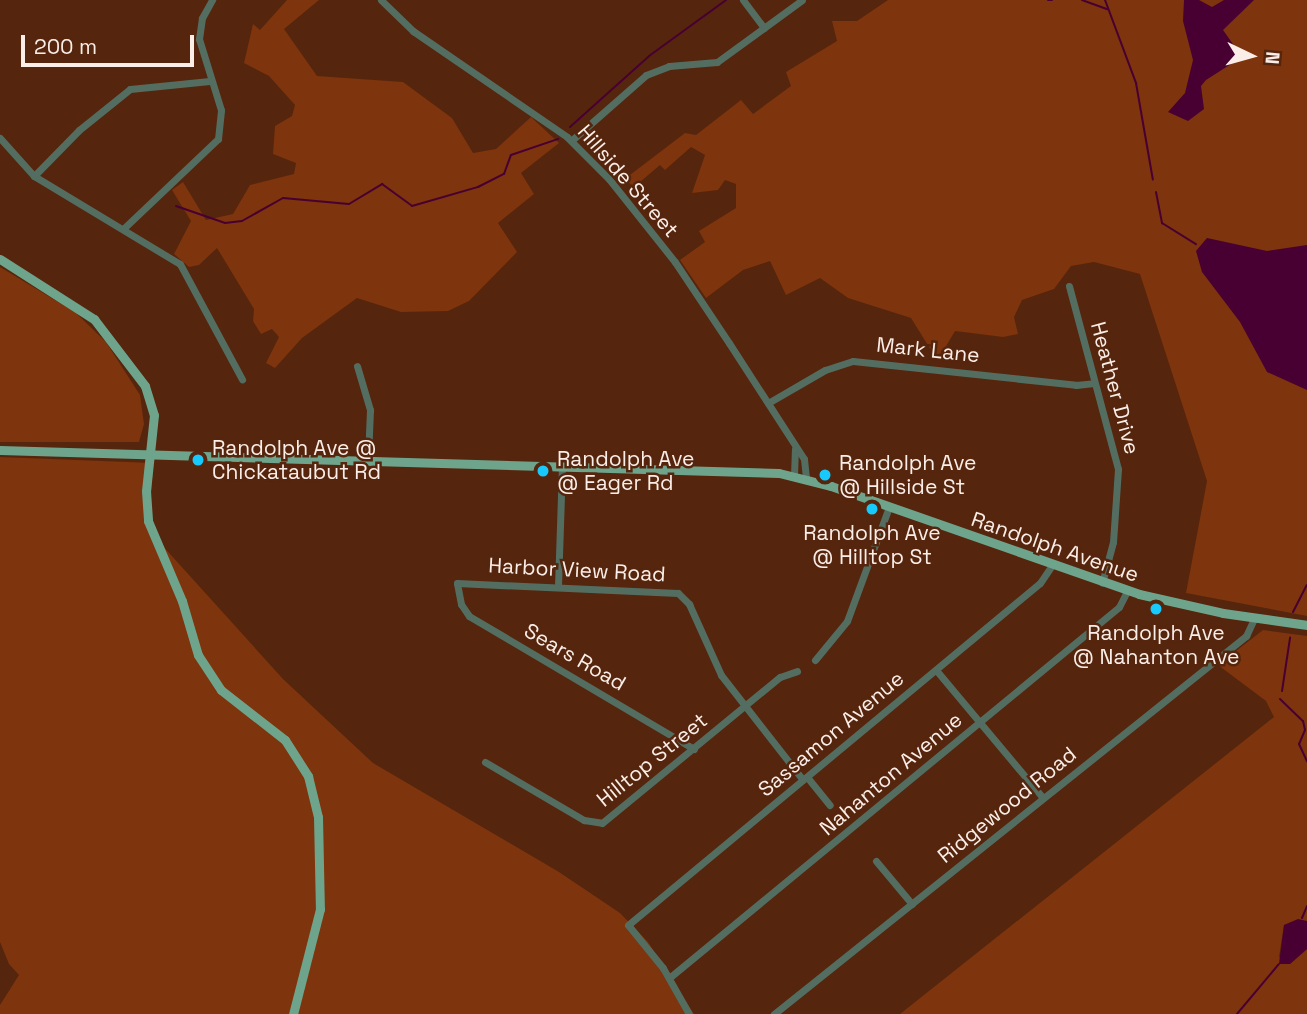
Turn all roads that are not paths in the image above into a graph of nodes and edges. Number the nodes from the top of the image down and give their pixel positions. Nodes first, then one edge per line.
1 (212, 0) edge
2 (381, 0) edge
3 (743, 0) edge
4 (802, 0) edge
5 (764, 28) junction
6 (211, 81) junction
7 (0, 138) edge
8 (572, 140) junction
9 (34, 176) junction
10 (122, 229) junction
11 (0, 259) edge
12 (1069, 286) dead end
13 (357, 366) dead end
14 (242, 379) dead end
15 (1094, 383) junction
16 (768, 403) junction
17 (793, 441) junction
18 (0, 450) edge
19 (151, 451) junction
20 (368, 458) junction
21 (562, 463) junction
22 (794, 476) junction
23 (806, 479) junction
24 (889, 506) junction
25 (1052, 565) junction
26 (457, 583) joint
27 (1102, 583) junction
28 (558, 586) junction
29 (1127, 591) junction
30 (1254, 618) junction
31 (1307, 625) edge
32 (815, 660) dead end
33 (797, 670) dead end
34 (936, 670) junction
35 (745, 706) junction
36 (981, 722) junction
37 (694, 749) junction
38 (485, 762) dead end
39 (805, 778) junction
40 (1042, 798) junction
41 (830, 805) dead end
42 (876, 861) dead end
43 (912, 904) junction
44 (669, 978) junction
45 (293, 1014) edge
46 (689, 1014) edge
47 (774, 1014) edge

1 - 6 street
2 - 8 street, Hillside Street
3 - 5 street
4 - 5 street
5 - 8 street
6 - 9 street
6 - 10 street
7 - 9 street
8 - 16 street, Hillside Street
9 - 10 street
10 - 14 street
11 - 19 main road
12 - 15 street, Heather Drive
13 - 20 street
15 - 16 street, Mark Lane
15 - 27 street, Heather Drive
16 - 17 street, Hillside Street
17 - 22 street
17 - 23 street, Hillside Street
18 - 19 main road, Randolph Avenue
19 - 20 main road, Randolph Avenue
19 - 45 main road
20 - 21 main road, Randolph Avenue
21 - 22 main road, Randolph Avenue
21 - 28 street
22 - 23 main road, Randolph Avenue
23 - 24 main road, Randolph Avenue
24 - 25 main road, Randolph Avenue
24 - 32 street
25 - 27 main road, Randolph Avenue
25 - 34 street, Sassamon Avenue
26 - 28 street, Harbor View Road
26 - 37 street, Sears Road
27 - 29 main road, Randolph Avenue
28 - 35 street, Harbor View Road
29 - 30 main road, Randolph Avenue
29 - 36 street, Nahanton Avenue
30 - 31 main road, Randolph Avenue
30 - 40 street, Ridgewood Road
33 - 35 street, Hilltop Street
34 - 36 street
34 - 39 street, Sassamon Avenue
35 - 37 street, Hilltop Street
35 - 39 street, Harbor View Road
36 - 40 street
36 - 44 street, Nahanton Avenue
37 - 38 street, Hilltop Street
39 - 41 street, Harbor View Road
39 - 44 street, Sassamon Avenue
40 - 43 street, Ridgewood Road
42 - 43 street
43 - 47 street, Ridgewood Road
44 - 46 street

